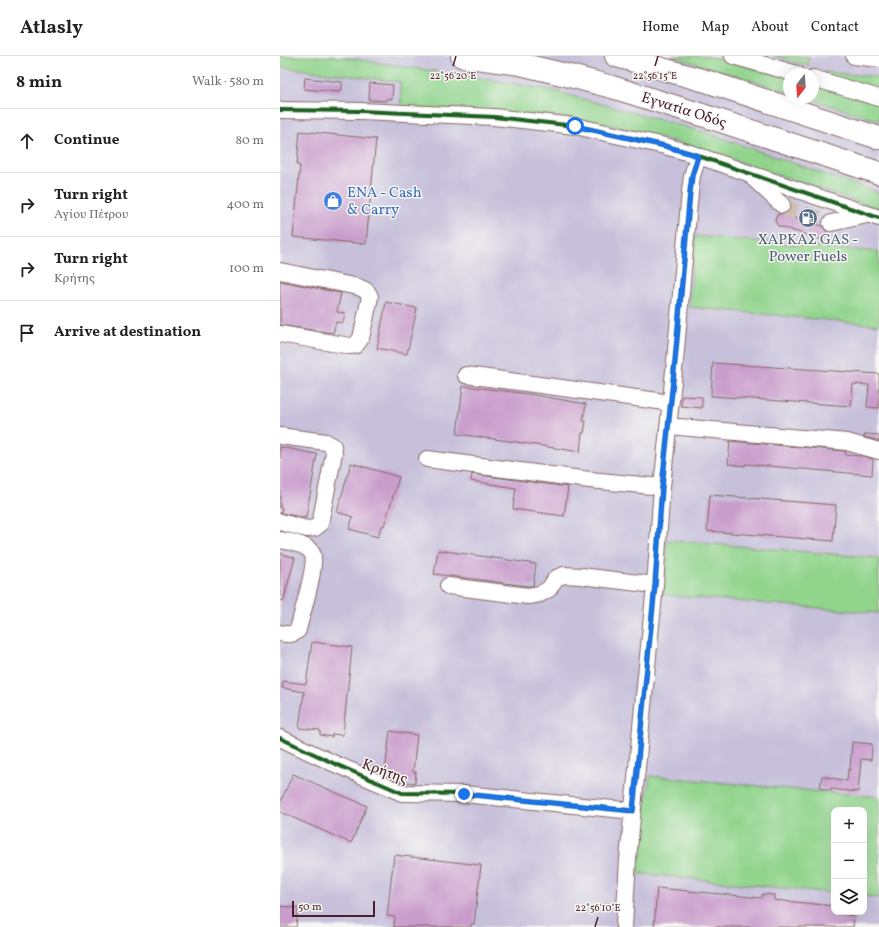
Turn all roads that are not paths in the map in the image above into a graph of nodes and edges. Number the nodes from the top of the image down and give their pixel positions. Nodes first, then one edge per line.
1 (462, 56) edge
2 (616, 56) edge
3 (733, 56) edge
4 (854, 56) edge
5 (879, 59) edge
6 (783, 70) edge
7 (819, 80) edge
8 (879, 98) edge
9 (280, 110) edge
10 (879, 138) edge
11 (698, 156) junction
12 (747, 173) junction
13 (879, 173) edge
14 (782, 205) tunnel mouth
15 (873, 217) edge
16 (831, 223) tunnel mouth
17 (280, 271) edge
18 (280, 334) edge
19 (466, 375) dead end
20 (670, 404) junction
21 (668, 426) junction
22 (280, 436) edge
23 (879, 451) edge
24 (427, 459) dead end
25 (662, 487) junction
26 (280, 522) edge
27 (280, 540) edge
28 (655, 585) junction
29 (448, 586) dead end
30 (280, 633) edge
31 (280, 738) edge
32 (633, 811) junction
33 (624, 926) dead end

1 - 13 highway, Εγνατία Οδός
2 - 10 highway
3 - 6 street
4 - 5 street
7 - 8 street
9 - 11 street
11 - 12 street
11 - 20 street
12 - 14 street
12 - 15 street
15 - 16 street
17 - 18 street
19 - 20 street
20 - 21 street
21 - 23 street
21 - 25 street
22 - 26 street
24 - 25 street
25 - 28 street
27 - 30 street
28 - 29 street
28 - 32 street
31 - 32 street, Κρήτης
32 - 33 street

